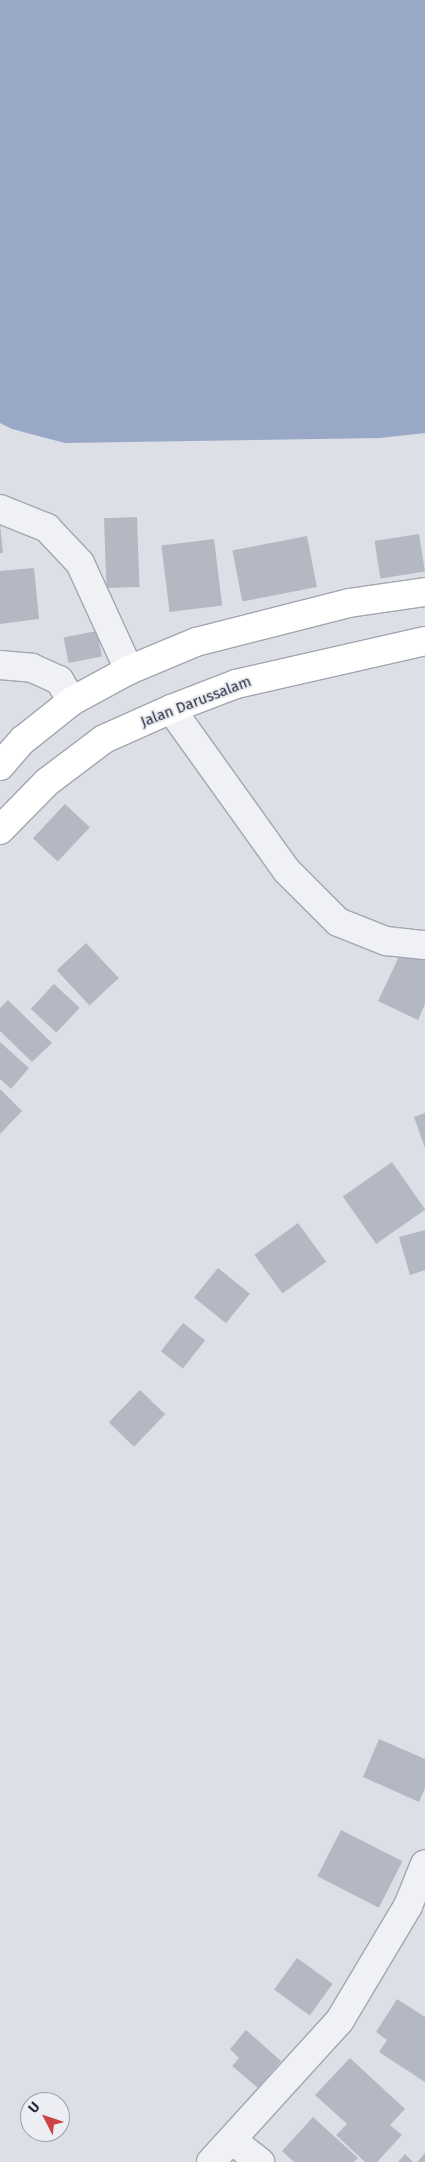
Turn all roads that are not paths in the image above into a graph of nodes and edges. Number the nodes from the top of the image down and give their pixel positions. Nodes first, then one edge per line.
1 (0, 509) edge
2 (425, 592) edge
3 (425, 641) edge
4 (0, 665) edge
5 (130, 670) junction
6 (72, 701) junction
7 (171, 709) junction
8 (0, 766) edge
9 (0, 830) edge
10 (425, 945) edge
11 (425, 1864) edge
12 (417, 1913) edge
13 (232, 2140) junction
14 (211, 2162) edge
15 (260, 2162) edge

1 - 5 street
2 - 5 street
3 - 7 street, Jalan Darussalam
4 - 6 street
5 - 6 street
6 - 8 street
7 - 9 street, Jalan Darussalam
7 - 10 street
11 - 12 street
12 - 13 street
13 - 14 street
13 - 15 street

